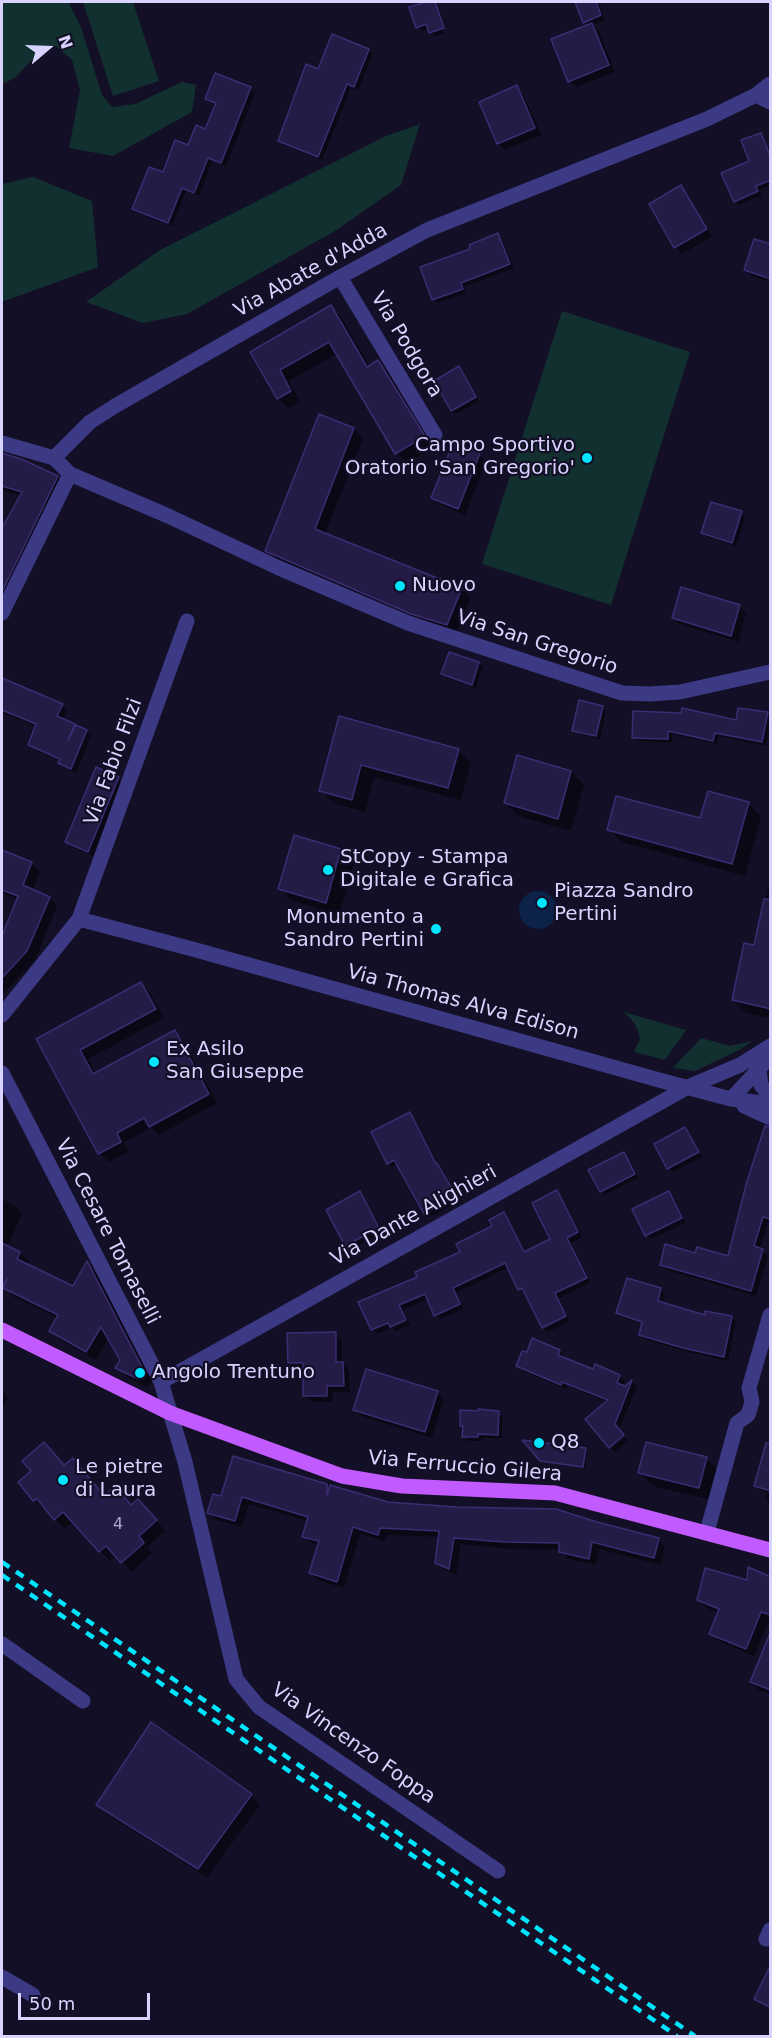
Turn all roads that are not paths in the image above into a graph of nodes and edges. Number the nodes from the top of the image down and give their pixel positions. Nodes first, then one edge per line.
1 (771, 84) edge
2 (756, 94) junction
3 (771, 102) edge
4 (340, 277) junction
5 (435, 435) dead end
6 (2, 443) edge
7 (54, 458) junction
8 (70, 474) junction
9 (2, 613) edge
10 (188, 621) dead end
11 (771, 672) edge
12 (79, 919) junction
13 (2, 1016) edge
14 (771, 1046) edge
15 (771, 1057) edge
16 (759, 1070) junction
17 (2, 1073) edge
18 (688, 1087) junction
19 (771, 1096) edge
20 (731, 1099) junction
21 (771, 1104) edge
22 (771, 1118) edge
23 (771, 1315) edge
24 (2, 1330) edge
25 (161, 1382) junction
26 (170, 1413) junction
27 (707, 1533) junction
28 (770, 1550) edge
29 (2, 1644) edge
30 (83, 1701) dead end
31 (498, 1871) dead end
32 (2, 1977) edge
33 (33, 1995) dead end

1 - 2 street, Via Abate d'Adda
2 - 3 street
2 - 4 street, Via Abate d'Adda
4 - 5 street, Via Podgora
4 - 7 street, Via Abate d'Adda
6 - 7 street
7 - 8 street
8 - 9 street
8 - 11 street, Via San Gregorio
10 - 12 street, Via Fabio Filzi
12 - 13 street, Via Fabio Filzi
12 - 18 street, Via Thomas Alva Edison
14 - 18 street, Via Dante Alighieri
15 - 16 street
16 - 19 street
16 - 20 street
17 - 25 street, Via Cesare Tomaselli
18 - 20 street, Via Thomas Alva Edison
18 - 25 street, Via Dante Alighieri
20 - 21 street, Via Thomas Alva Edison
20 - 22 street, Via Thomas Alva Edison
23 - 27 street
24 - 26 main road, Via Ferruccio Gilera
25 - 26 street, Via Cesare Tomaselli
26 - 27 main road, Via Ferruccio Gilera
26 - 31 street, Via Vincenzo Foppa
27 - 28 main road, Via Ferruccio Gilera
29 - 30 street
32 - 33 street

